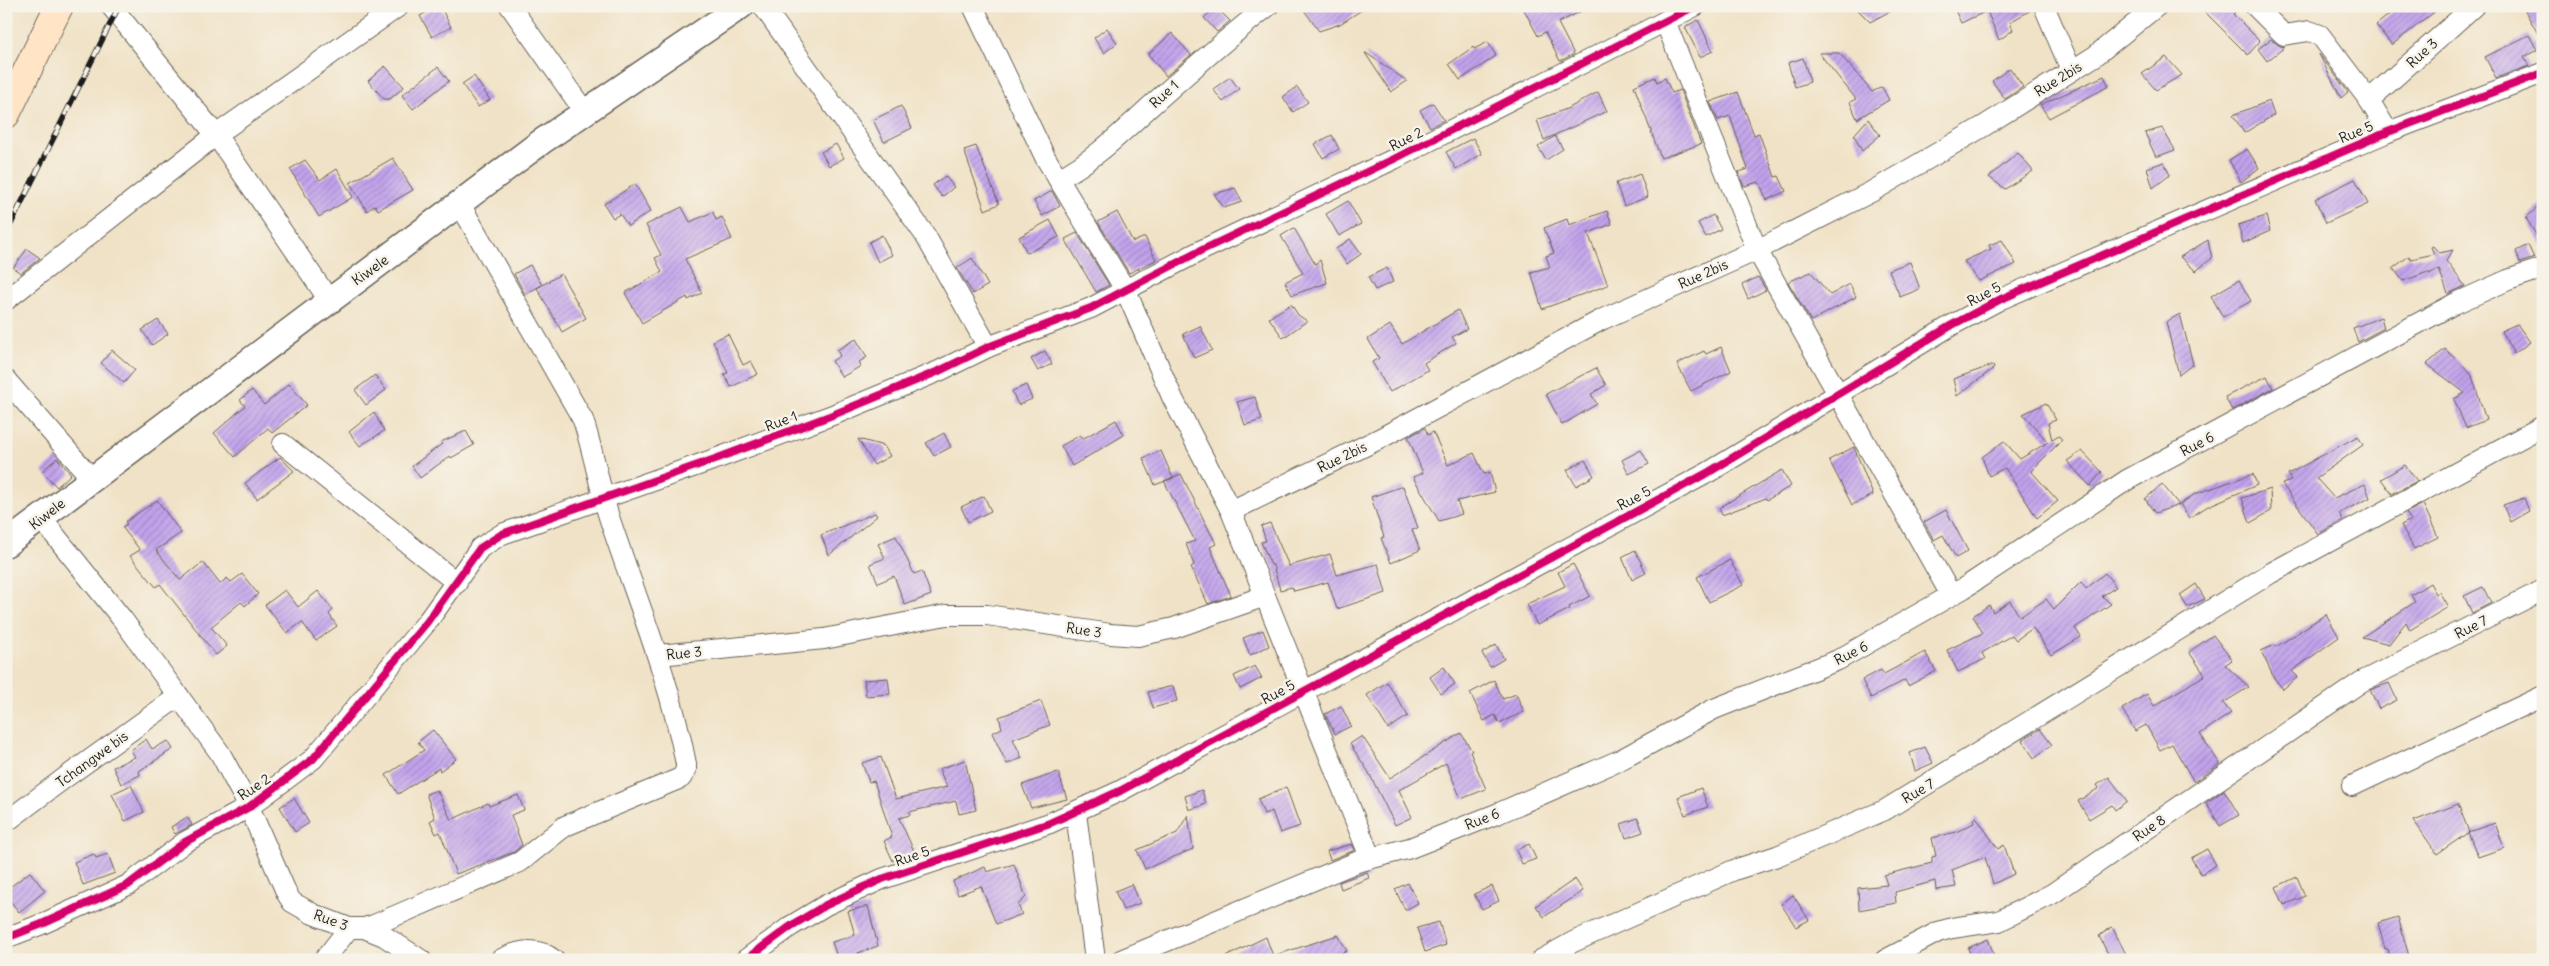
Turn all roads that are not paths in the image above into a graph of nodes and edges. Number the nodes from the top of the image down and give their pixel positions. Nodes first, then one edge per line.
1 (59, 6) edge
2 (111, 6) edge
3 (399, 6) edge
4 (510, 6) edge
5 (741, 6) edge
6 (763, 6) edge
7 (973, 6) edge
8 (1268, 6) edge
9 (1695, 6) edge
10 (2044, 6) edge
11 (2157, 6) edge
12 (2255, 6) edge
13 (2474, 6) edge
14 (1665, 22) junction
15 (2071, 70) junction
16 (2543, 73) edge
17 (2369, 100) junction
18 (584, 111) junction
19 (6, 114) edge
20 (2388, 132) junction
21 (216, 135) junction
22 (1058, 178) junction
23 (460, 204) junction
24 (1757, 250) junction
25 (2543, 268) edge
26 (1126, 291) junction
27 (6, 300) edge
28 (329, 300) junction
29 (988, 347) junction
30 (6, 380) edge
31 (1838, 395) junction
32 (2543, 426) edge
33 (283, 444) dead end
34 (92, 479) junction
35 (602, 498) junction
36 (1232, 511) junction
37 (41, 518) junction
38 (6, 544) edge
39 (457, 583) junction
40 (2543, 590) edge
41 (1951, 595) junction
42 (1265, 596) junction
43 (659, 655) junction
44 (2399, 664) joint
45 (1304, 692) junction
46 (179, 696) junction
47 (2543, 696) edge
48 (2352, 786) dead end
49 (249, 807) junction
50 (1076, 813) junction
51 (6, 822) edge
52 (1370, 857) junction
53 (356, 928) junction
54 (6, 938) edge
55 (324, 960) edge
56 (421, 960) edge
57 (500, 960) edge
58 (554, 960) edge
59 (745, 960) edge
60 (1095, 960) edge
61 (1121, 960) edge
62 (1540, 960) edge
63 (1885, 960) edge

1 - 19 main road
2 - 21 street
3 - 21 street
4 - 18 street
5 - 18 street, Kiwele
6 - 29 street
7 - 22 street
8 - 22 street, Rue 1
9 - 14 street, Rue 2
10 - 15 street
11 - 15 street, Rue 2bis
12 - 17 street
13 - 17 street, Rue 3
14 - 24 street
14 - 26 street, Rue 2
15 - 24 street, Rue 2bis
16 - 20 street, Rue 5
17 - 20 street
18 - 23 street, Kiwele
20 - 31 street, Rue 5
21 - 27 street
21 - 28 street
22 - 26 street
23 - 28 street, Kiwele
23 - 35 street
24 - 31 street
24 - 36 street, Rue 2bis
25 - 41 street, Rue 6
26 - 29 street, Rue 1
26 - 36 street
28 - 34 street, Kiwele
29 - 35 street, Rue 1
30 - 34 street
31 - 41 street
31 - 45 street, Rue 5
32 - 62 street, Rue 7
33 - 39 street
34 - 37 street, Kiwele
35 - 39 street, Rue 1
35 - 43 street
36 - 42 street
37 - 38 street, Kiwele
37 - 46 street
39 - 49 street, Rue 2
40 - 44 street, Rue 7
41 - 52 street, Rue 6
42 - 43 street, Rue 3
42 - 45 street
43 - 53 street, Rue 3
44 - 63 street, Rue 8
45 - 50 street, Rue 5
45 - 52 street
46 - 49 street
46 - 51 street, Tchangwe bis
47 - 48 street
49 - 53 street, Rue 3
49 - 54 street, Rue 2
50 - 59 street, Rue 5
50 - 60 street
52 - 61 street, Rue 6
53 - 55 street
53 - 56 street
57 - 58 street

